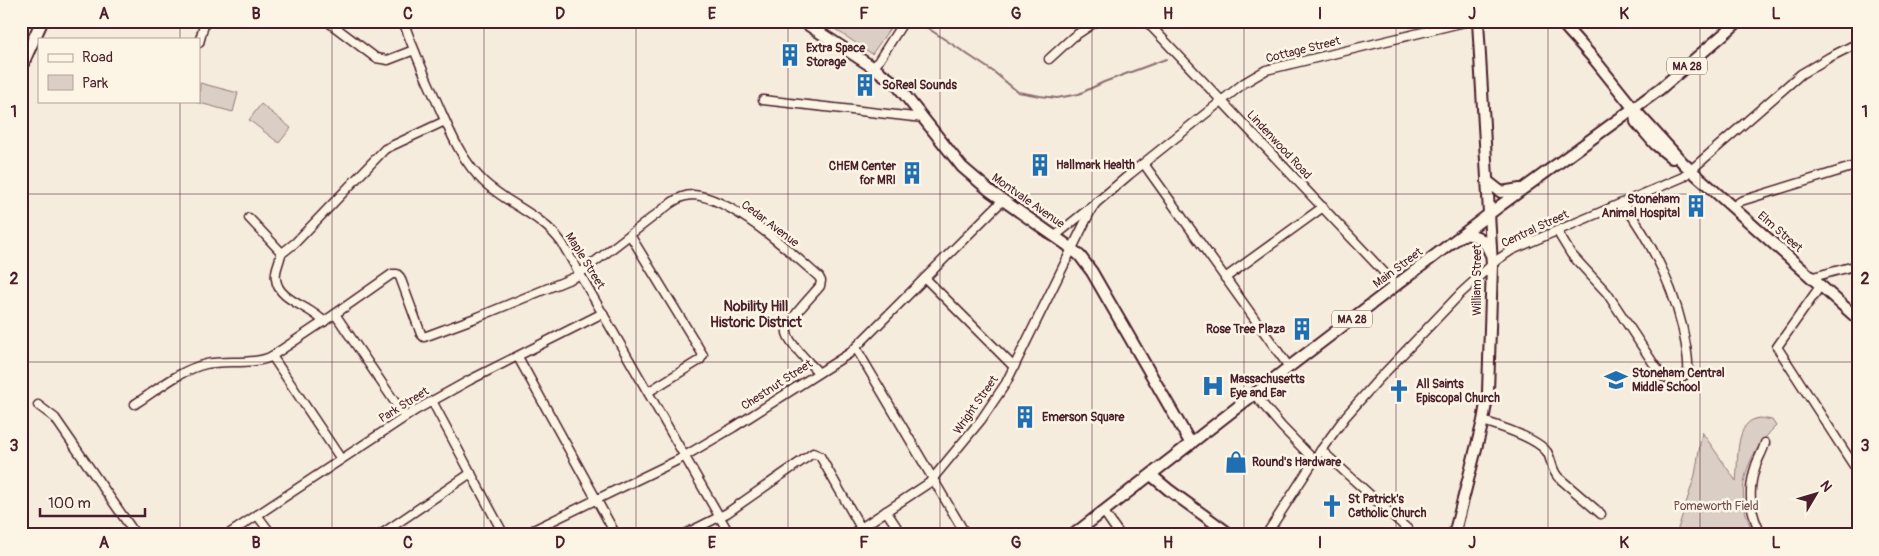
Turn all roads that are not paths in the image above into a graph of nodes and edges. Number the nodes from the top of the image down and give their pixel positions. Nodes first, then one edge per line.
1 (42, 21) edge
2 (205, 21) edge
3 (327, 21) edge
4 (403, 21) edge
5 (802, 21) edge
6 (904, 21) edge
7 (1097, 21) edge
8 (1146, 21) edge
9 (1469, 21) edge
10 (1478, 21) edge
11 (1560, 21) edge
12 (1575, 21) edge
13 (1739, 21) edge
14 (1569, 31) junction
15 (200, 39) edge
16 (1858, 43) edge
17 (414, 50) junction
18 (1049, 60) dead end
19 (21, 67) edge
20 (874, 68) junction
21 (763, 100) dead end
22 (1222, 102) junction
23 (1634, 108) junction
24 (924, 118) junction
25 (445, 121) junction
26 (1144, 164) junction
27 (1858, 165) edge
28 (1688, 167) junction
29 (1487, 181) junction
30 (1524, 189) junction
31 (1003, 200) junction
32 (1096, 203) junction
33 (1623, 203) junction
34 (1323, 207) junction
35 (1732, 207) junction
36 (1489, 215) junction
37 (249, 218) dead end
38 (1557, 231) junction
39 (630, 235) junction
40 (1462, 235) junction
41 (1055, 236) junction
42 (1072, 248) junction
43 (281, 254) junction
44 (1491, 254) junction
45 (1492, 265) junction
46 (1858, 265) edge
47 (581, 274) junction
48 (1812, 277) junction
49 (925, 278) junction
50 (1225, 278) junction
51 (1821, 285) junction
52 (1396, 286) junction
53 (603, 313) junction
54 (335, 314) junction
55 (1858, 319) edge
56 (324, 322) junction
57 (856, 348) junction
58 (272, 356) junction
59 (518, 357) junction
60 (1289, 366) junction
61 (1014, 367) junction
62 (818, 372) junction
63 (648, 392) junction
64 (1254, 394) junction
65 (432, 401) junction
66 (135, 404) dead end
67 (38, 405) dead end
68 (405, 417) junction
69 (1483, 421) junction
70 (1765, 443) dead end
71 (1191, 444) junction
72 (1321, 450) junction
73 (685, 456) junction
74 (341, 459) junction
75 (1314, 460) junction
76 (1858, 472) edge
77 (471, 473) junction
78 (1151, 475) junction
79 (933, 479) junction
80 (597, 500) junction
81 (886, 511) junction
82 (1104, 512) junction
83 (1601, 514) dead end
84 (257, 515) junction
85 (719, 517) junction
86 (861, 528) junction
87 (136, 535) edge
88 (227, 535) edge
89 (272, 535) edge
90 (380, 535) edge
91 (504, 535) edge
92 (523, 535) edge
93 (616, 535) edge
94 (683, 535) edge
95 (730, 535) edge
96 (850, 535) edge
97 (902, 535) edge
98 (966, 535) edge
99 (1073, 535) edge
100 (1120, 535) edge
101 (1231, 535) edge
102 (1266, 535) edge
103 (1414, 535) edge
104 (1454, 535) edge
105 (1762, 535) edge

1 - 19 highway
2 - 15 street
3 - 17 street
4 - 17 street, Maple Street
5 - 20 main road, Montvale Avenue
6 - 20 street
7 - 18 street
8 - 22 street, Lindenwood Road
9 - 22 street, Cottage Street
10 - 29 main road, William Street
11 - 14 main road, Elm Street
12 - 14 street
13 - 23 main road, Main Street / MA 28
14 - 23 main road, Elm Street
16 - 28 street, Central Street
17 - 25 street, Maple Street
20 - 24 main road, Montvale Avenue
21 - 24 street
22 - 26 street, Cottage Street
22 - 34 street, Lindenwood Road
23 - 28 main road, Elm Street
23 - 30 main road, Main Street / MA 28
24 - 31 main road, Montvale Avenue
25 - 43 street
25 - 47 street, Maple Street
26 - 32 street, Cottage Street
26 - 50 street
27 - 35 street
28 - 33 street, Central Street
28 - 35 main road, Elm Street
29 - 30 main road
29 - 36 main road, William Street
30 - 36 main road, Main Street / MA 28
31 - 41 main road, Montvale Avenue
31 - 49 street, Chestnut Street
32 - 41 street, Cottage Street
32 - 42 street, Cottage Street
33 - 38 street, Central Street
33 - 38 street
34 - 50 street
34 - 52 street, Lindenwood Road
35 - 48 main road, Elm Street
36 - 40 main road, Main Street / MA 28
36 - 44 main road, William Street
37 - 43 street
38 - 45 street, Central Street
39 - 47 street, Cedar Avenue
39 - 62 street, Cedar Avenue
39 - 63 street
40 - 44 main road
40 - 52 main road, Main Street / MA 28
41 - 42 main road, Montvale Avenue
42 - 61 street, Wright Street
42 - 71 main road, Montvale Avenue
43 - 56 street
44 - 45 main road, William Street
45 - 69 main road, William Street
45 - 72 street, Central Street
46 - 48 street
47 - 53 street, Maple Street
47 - 54 street, Cedar Avenue
48 - 51 main road, Elm Street
49 - 57 street, Chestnut Street
49 - 61 street
50 - 60 street
51 - 55 main road, Elm Street
51 - 76 street
52 - 60 main road, Main Street / MA 28
53 - 59 street, Park Street
53 - 63 street, Maple Street
54 - 56 street
54 - 68 street
56 - 58 street
57 - 62 street, Chestnut Street
57 - 79 street
58 - 66 street
58 - 74 street
59 - 65 street, Park Street
59 - 80 street
60 - 64 main road, Main Street / MA 28
61 - 79 street, Wright Street
62 - 73 street, Chestnut Street
63 - 73 street, Maple Street
64 - 71 main road, Main Street / MA 28
64 - 75 street
65 - 68 street, Park Street
65 - 77 street
67 - 87 street
68 - 74 street, Park Street
69 - 83 street
69 - 104 main road, William Street
70 - 105 street
71 - 78 main road, Main Street / MA 28
72 - 75 street, Central Street
72 - 103 street
73 - 80 street, Chestnut Street
73 - 85 street, Maple Street
74 - 84 street, Park Street
75 - 102 street, Central Street
77 - 90 street
77 - 91 street
78 - 82 main road, Main Street / MA 28
78 - 101 main road
79 - 81 street, Wright Street
79 - 98 street
80 - 92 street, Chestnut Street
80 - 93 street
81 - 86 street, Wright Street
81 - 97 street
82 - 99 main road, Main Street / MA 28
82 - 100 street
84 - 88 street, Park Street
84 - 89 street
85 - 86 street
85 - 94 street
85 - 95 street, Maple Street
86 - 96 street, Wright Street

